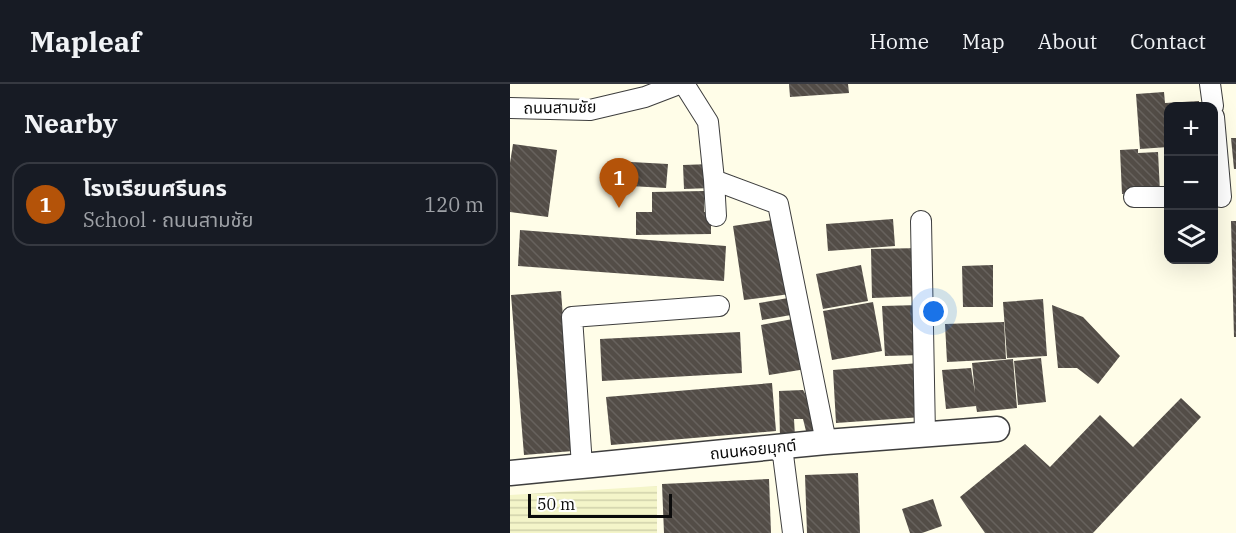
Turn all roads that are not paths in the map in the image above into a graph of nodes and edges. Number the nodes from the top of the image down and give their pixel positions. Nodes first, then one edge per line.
1 (679, 84) edge
2 (684, 84) edge
3 (1210, 84) edge
4 (1212, 102) edge
5 (510, 108) edge
6 (1218, 149) edge
7 (714, 180) junction
8 (1134, 197) dead end
9 (1164, 197) edge
10 (1224, 197) edge
11 (716, 216) dead end
12 (921, 221) dead end
13 (719, 306) dead end
14 (997, 429) dead end
15 (925, 435) junction
16 (826, 442) junction
17 (782, 447) junction
18 (582, 466) junction
19 (510, 473) edge
20 (793, 533) edge

1 - 5 street, ถนนสามชัย
2 - 7 street
3 - 4 street
6 - 10 street
7 - 11 street
7 - 16 street
8 - 9 street
12 - 15 street
13 - 18 street
14 - 15 street, ถนนหอยมุกต์
15 - 16 street, ถนนหอยมุกต์
16 - 17 street, ถนนหอยมุกต์
17 - 18 street, ถนนหอยมุกต์
17 - 20 street
18 - 19 street, ถนนหอยมุกต์

